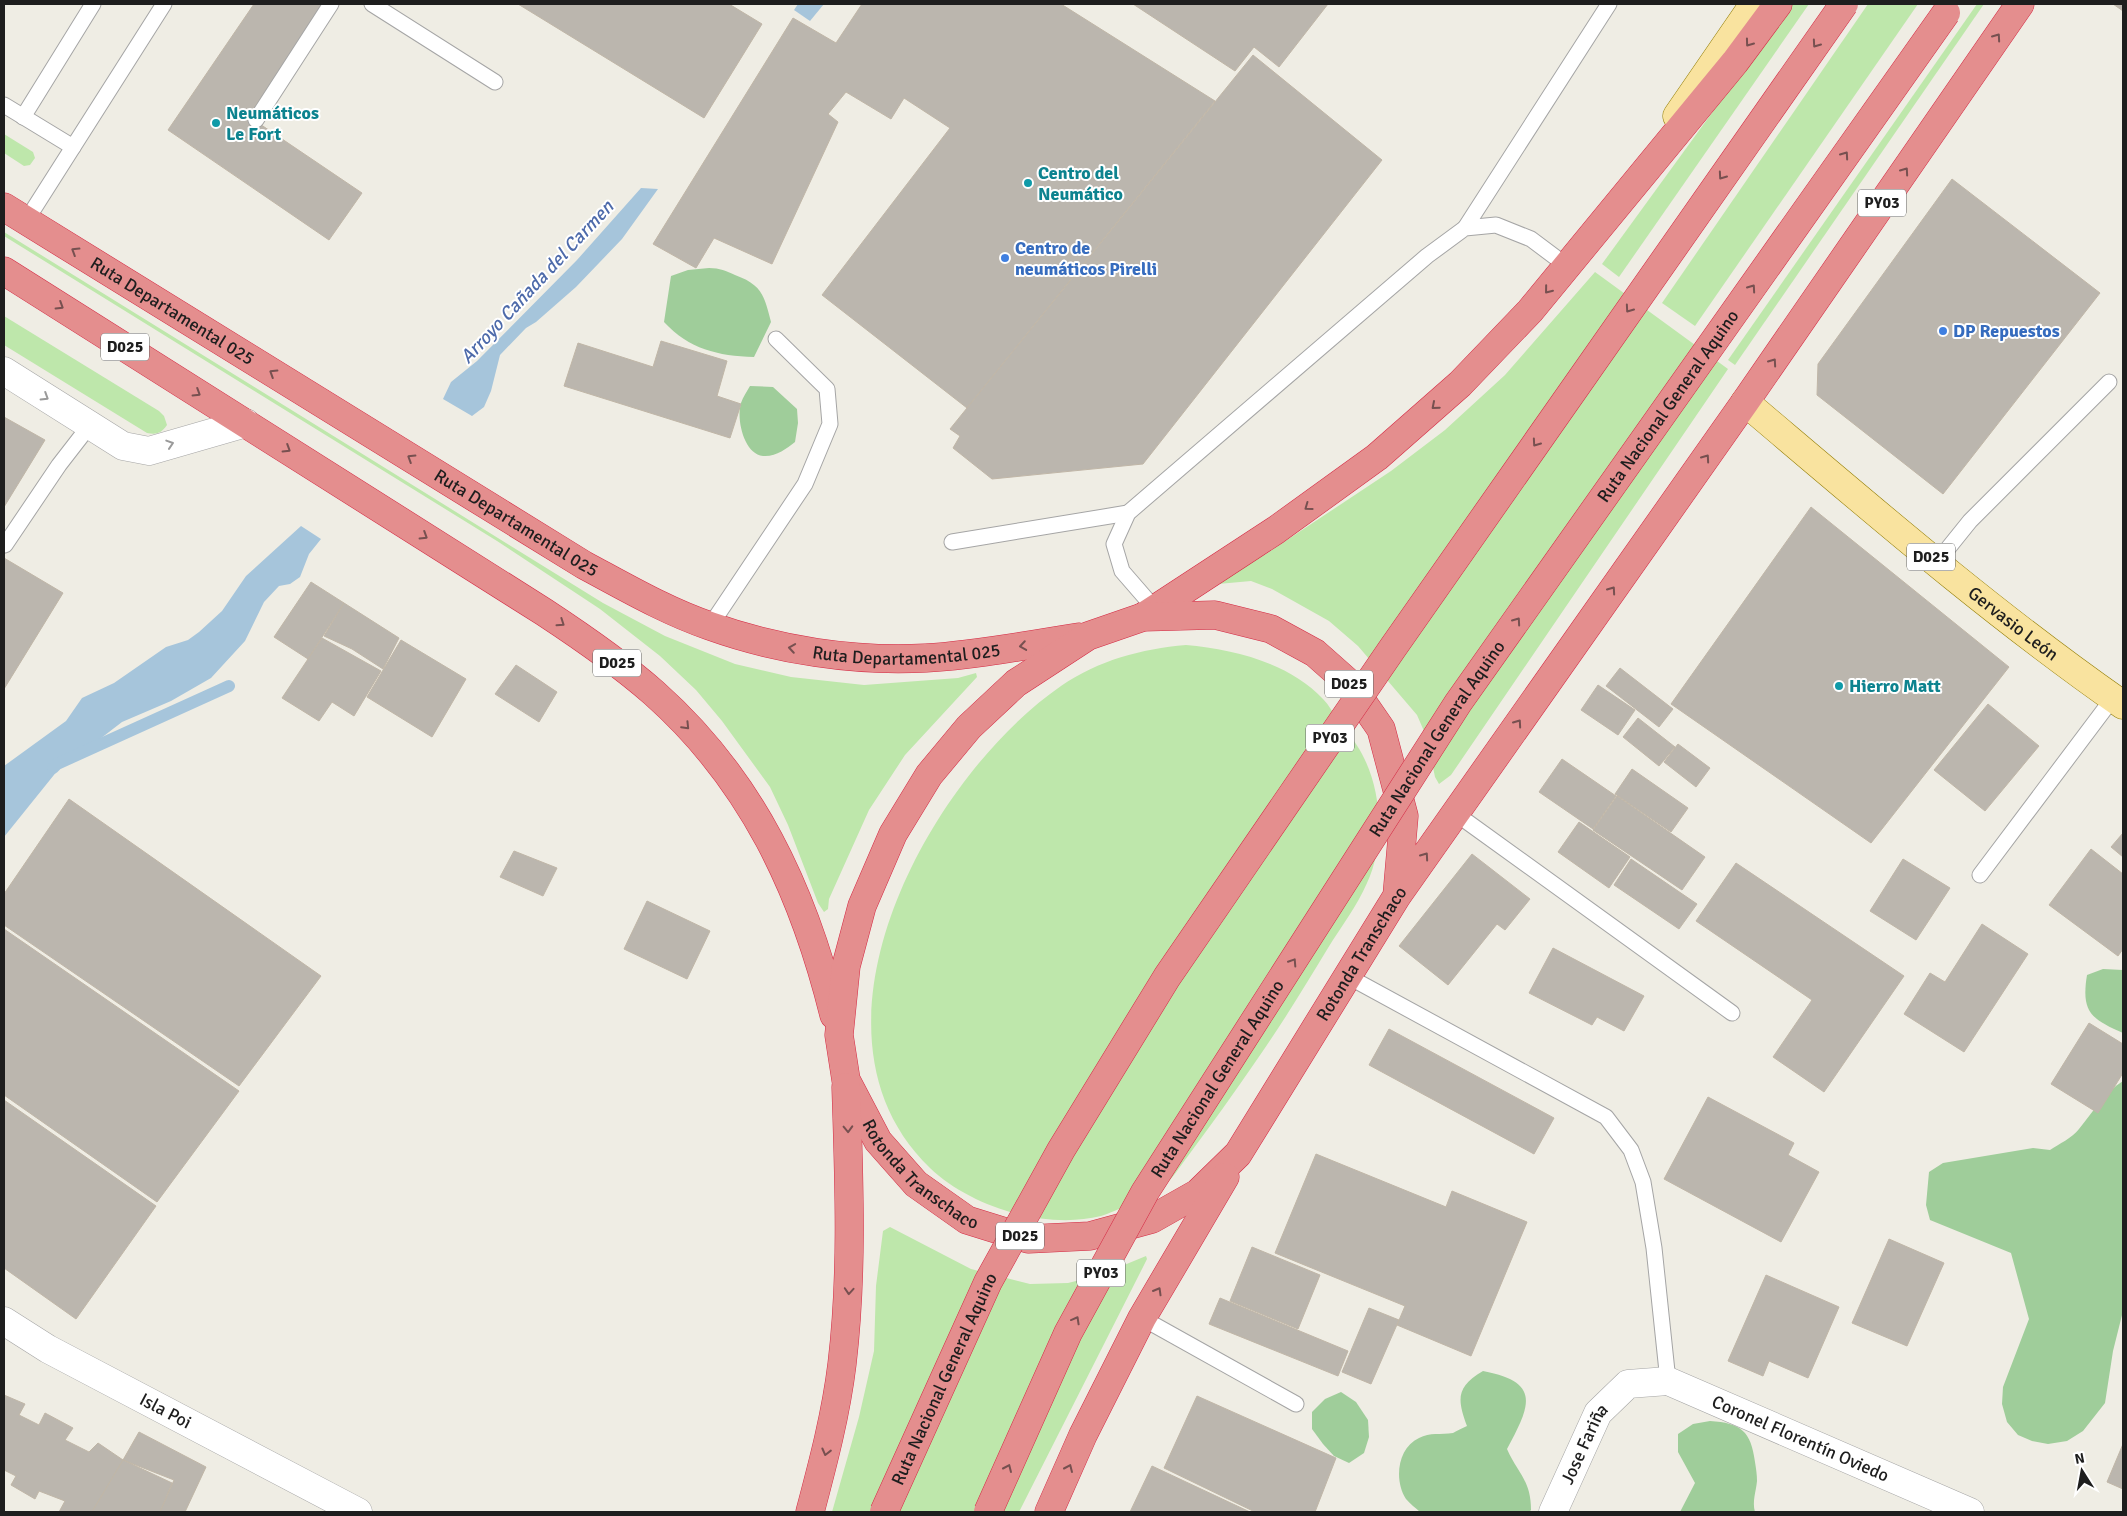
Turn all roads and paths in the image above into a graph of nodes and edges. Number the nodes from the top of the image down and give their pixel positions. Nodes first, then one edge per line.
1 (93, 4) edge
2 (164, 4) edge
3 (331, 4) edge
4 (372, 4) edge
5 (1609, 4) edge
6 (1754, 4) edge
7 (1778, 4) edge
8 (1844, 4) edge
9 (2020, 4) edge
10 (1949, 8) edge
11 (495, 82) dead end
12 (4, 105) edge
13 (24, 117) junction
14 (256, 120) dead end
15 (73, 147) junction
16 (15, 214) edge
17 (1600, 224) junction
18 (1465, 228) junction
19 (1568, 266) junction
20 (4, 271) edge
21 (776, 339) dead end
22 (4, 371) edge
23 (2109, 382) dead end
24 (1745, 402) junction
25 (246, 423) junction
26 (90, 425) junction
27 (1128, 513) junction
28 (952, 542) dead end
29 (5, 545) edge
30 (1937, 562) junction
31 (1149, 613) junction
32 (710, 626) junction
33 (1088, 636) junction
34 (2118, 702) edge
35 (1455, 813) junction
36 (1980, 876) dead end
37 (1397, 896) junction
38 (1349, 977) junction
39 (1732, 1013) dead end
40 (839, 1035) junction
41 (846, 1080) junction
42 (1238, 1154) junction
43 (1142, 1318) junction
44 (4, 1321) edge
45 (1668, 1381) junction
46 (1628, 1384) joint
47 (1296, 1404) dead end
48 (327, 1506) edge
49 (358, 1512) edge
50 (810, 1512) edge
51 (884, 1512) edge
52 (988, 1512) edge
53 (1050, 1512) edge
54 (1553, 1512) edge
55 (1970, 1512) edge

1 - 13 lane
2 - 15 lane
3 - 14 lane
4 - 11 lane
5 - 18 lane
6 - 17 main road
7 -> 17 highway
8 -> 51 highway, Ruta Nacional General Aquino / PY03, bridge
24 -> 9 highway, PY03
52 -> 10 highway, Ruta Nacional General Aquino / PY03, bridge
12 - 13 lane
13 - 15 lane
15 - 16 lane
32 -> 16 highway, Ruta Departamental 025 / D025
17 - 19 highway
18 - 19 lane
18 - 27 lane
19 -> 31 highway
20 -> 25 highway, D025
21 - 32 lane
22 -> 26 street
23 - 30 lane
24 - 30 main road, Gervasio León / D025
35 -> 24 highway, PY03
26 -> 25 street
25 -> 40 highway, D025
26 - 29 lane
27 - 28 lane
27 - 31 lane
30 - 34 main road, Gervasio León / D025
31 - 33 highway, Rotonda Transchaco / D025
31 - 37 highway, Rotonda Transchaco / D025
33 -> 32 highway, Ruta Departamental 025 / D025
33 - 40 highway, Rotonda Transchaco / D025
34 - 36 lane
37 -> 35 highway, PY03
35 - 39 lane
37 - 38 highway, Rotonda Transchaco / D025
38 - 42 highway, Rotonda Transchaco / D025
38 - 45 lane
40 - 41 highway, Rotonda Transchaco / D025
41 - 42 highway, Rotonda Transchaco / D025
41 -> 50 highway
43 -> 42 highway
43 - 47 lane
53 -> 43 highway
44 - 48 street, Isla Poi
45 - 46 street, Coronel Florentín Oviedo
45 - 55 street, Coronel Florentín Oviedo
46 - 54 street, Jose Fariña
48 - 49 street, Isla Poi

